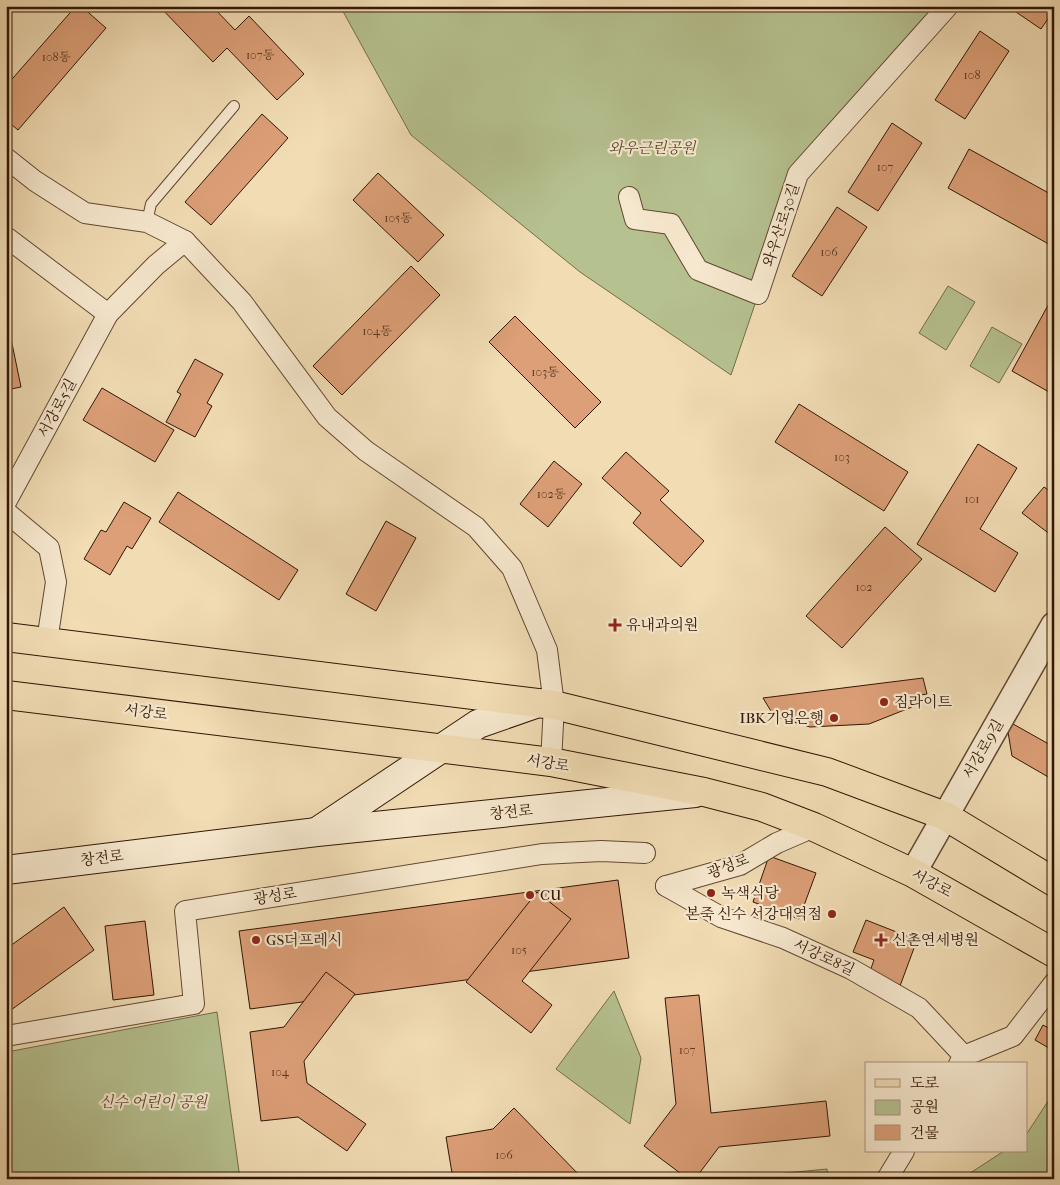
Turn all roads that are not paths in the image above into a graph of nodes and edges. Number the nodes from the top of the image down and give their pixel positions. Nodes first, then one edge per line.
1 (948, 6) edge
2 (234, 106) dead end
3 (6, 158) edge
4 (629, 197) dead end
5 (147, 222) junction
6 (6, 237) edge
7 (185, 241) junction
8 (108, 314) junction
9 (6, 502) edge
10 (6, 512) edge
11 (1054, 625) edge
12 (6, 636) edge
13 (47, 641) junction
14 (6, 695) edge
15 (546, 704) junction
16 (442, 749) junction
17 (551, 762) junction
18 (704, 792) junction
19 (945, 816) junction
20 (814, 827) junction
21 (317, 832) junction
22 (646, 853) dead end
23 (6, 870) edge
24 (913, 872) junction
25 (1054, 882) edge
26 (666, 886) joint
27 (1054, 953) edge
28 (1054, 983) edge
29 (6, 1036) edge
30 (962, 1060) edge
31 (903, 1152) edge
32 (887, 1179) edge

1 - 4 street, 와우산로30길
2 - 5 lane
3 - 5 street
5 - 7 street
6 - 8 street
7 - 8 street, 서강로5길
7 - 15 street
8 - 9 street, 서강로5길
10 - 13 street
11 - 19 street, 서강로9길
12 - 13 main road
13 - 15 main road
14 - 16 main road, 서강로
15 - 16 main road, 창전로
15 - 17 street
15 - 19 main road
16 - 17 main road, 서강로
16 - 21 main road, 창전로
17 - 18 main road, 서강로
18 - 20 main road, 서강로
18 - 21 main road, 창전로
19 - 24 street, 서강로9길
19 - 25 main road
20 - 24 main road, 서강로
20 - 26 street, 광성로
21 - 23 main road, 창전로
22 - 29 street, 광성로
24 - 27 main road, 서강로
26 - 30 street, 서강로8길
28 - 30 street
31 - 32 street

